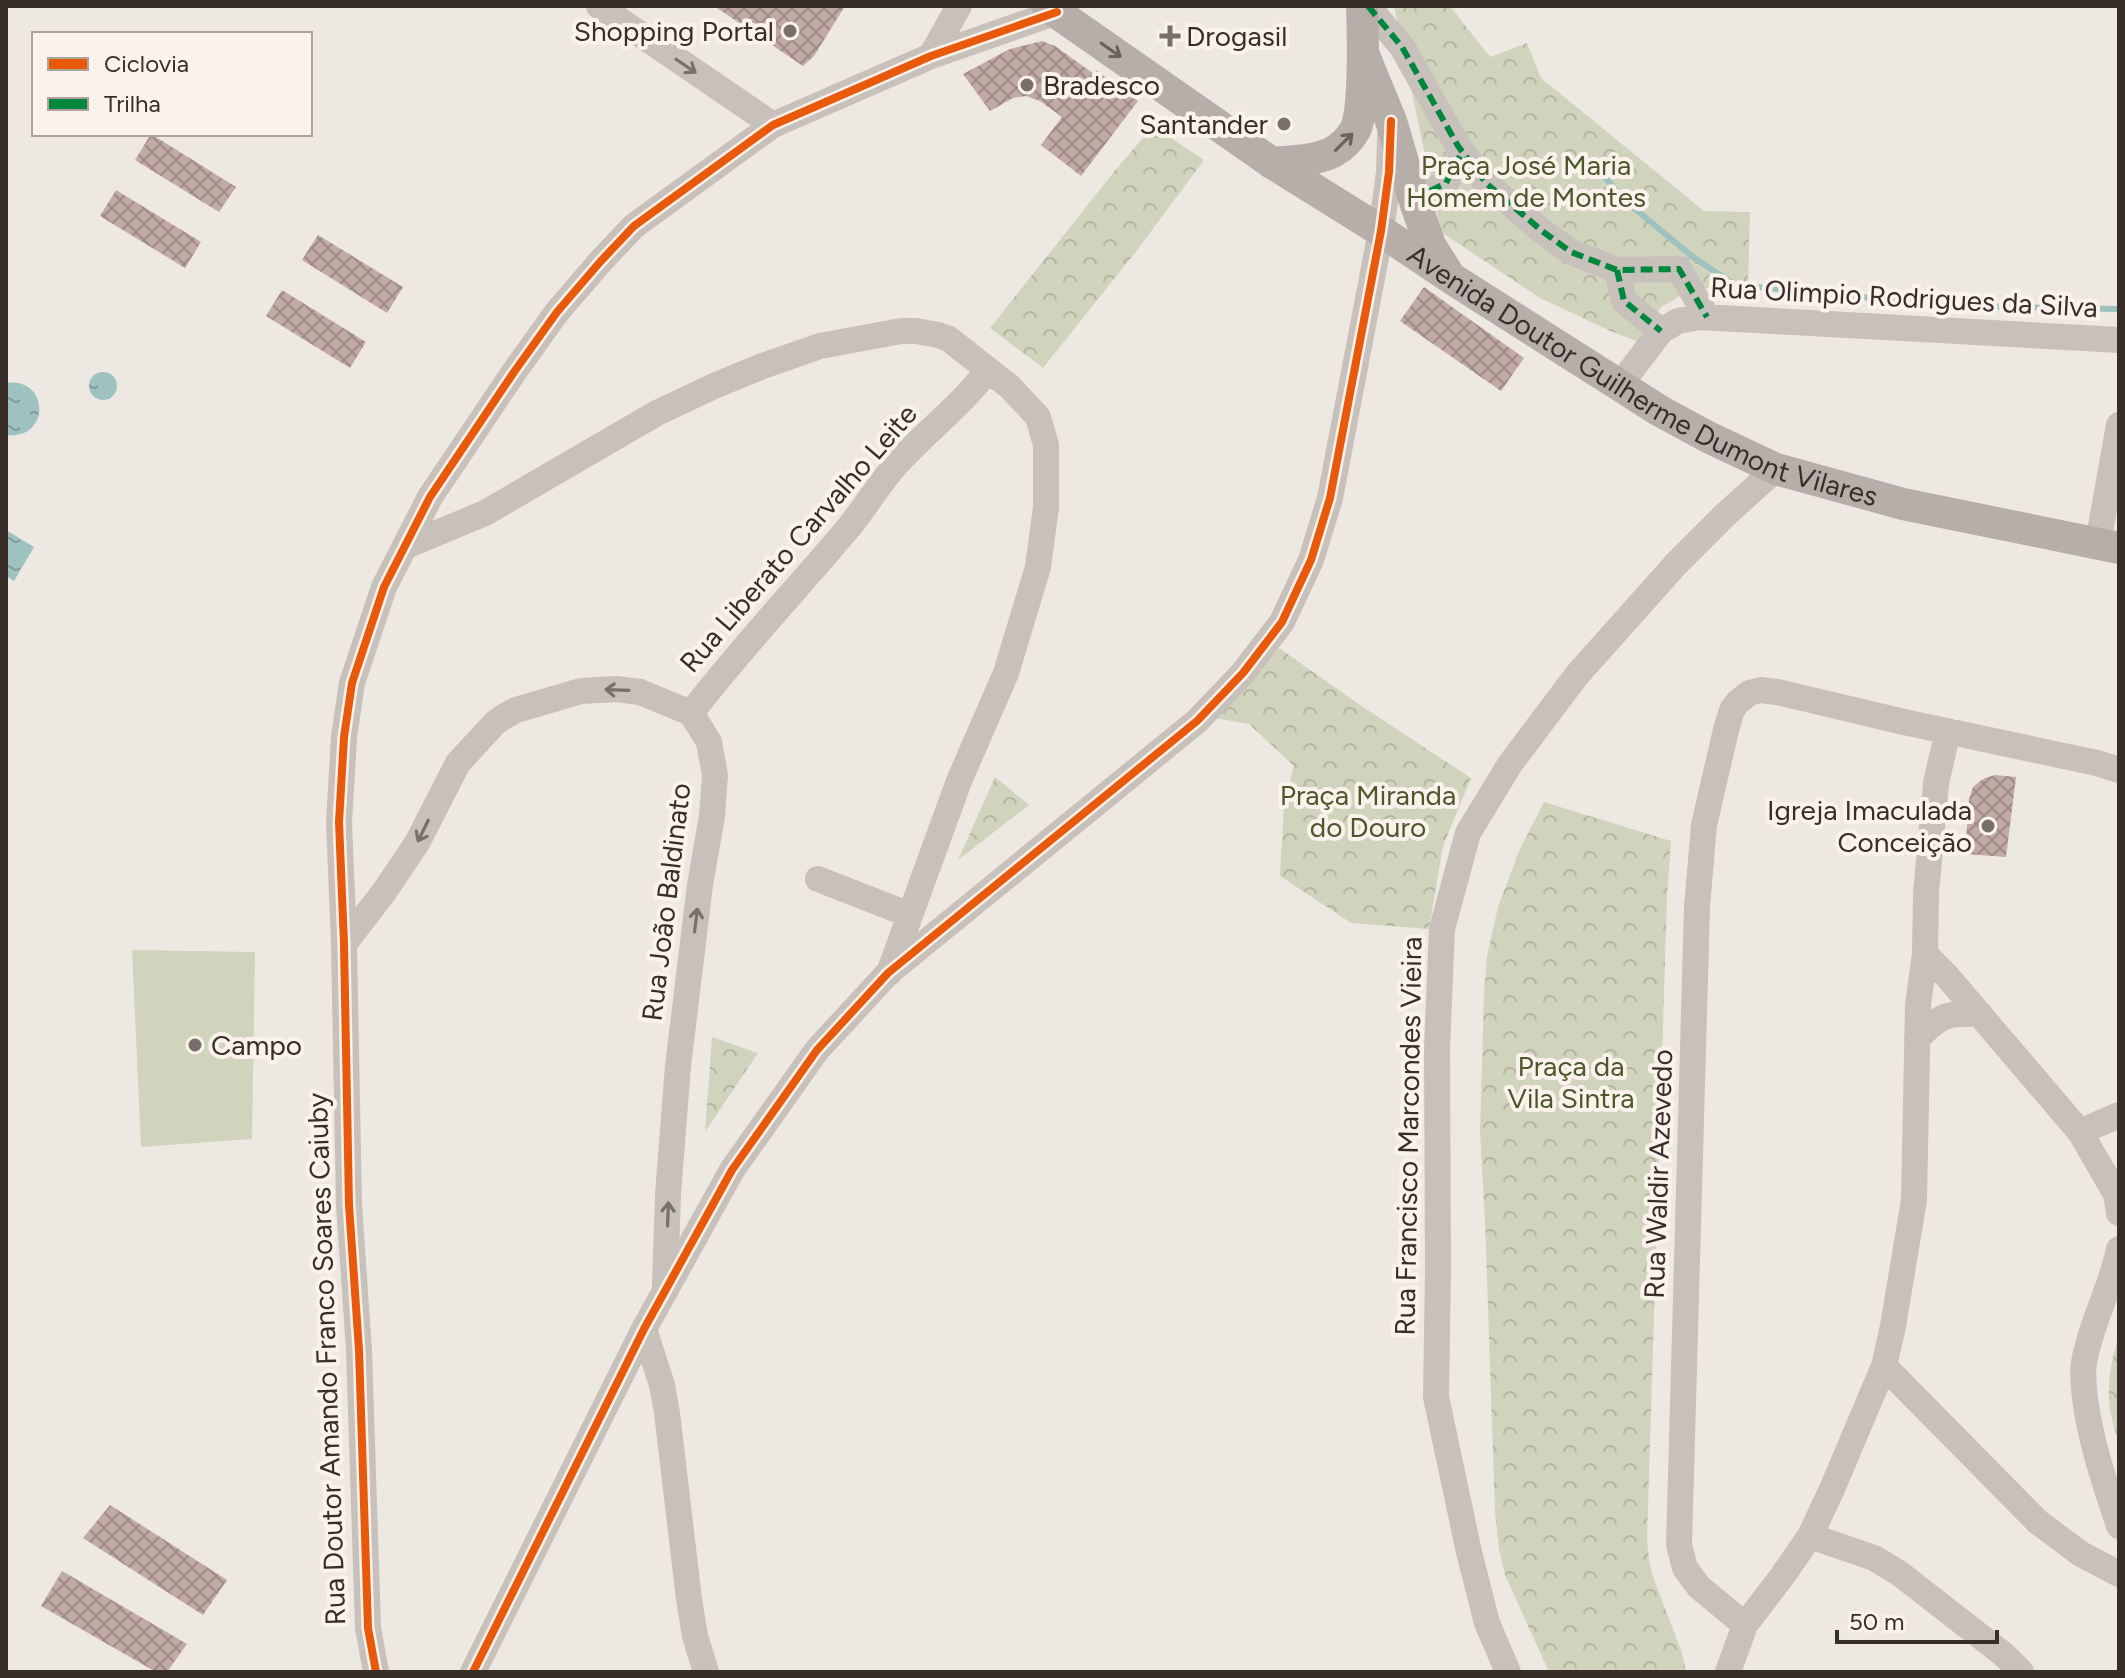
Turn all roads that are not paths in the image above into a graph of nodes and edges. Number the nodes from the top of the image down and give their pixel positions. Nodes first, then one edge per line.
1 (599, 6) edge
2 (959, 6) edge
3 (1365, 6) edge
4 (1052, 9) edge
5 (1363, 53) junction
6 (931, 56) junction
7 (1391, 121) junction
8 (773, 125) junction
9 (1462, 152) junction
10 (1272, 163) junction
11 (1414, 199) junction
12 (1381, 231) junction
13 (1617, 270) junction
14 (1451, 278) junction
15 (1707, 317) junction
16 (1661, 331) junction
17 (2119, 340) edge
18 (988, 370) junction
19 (1619, 386) junction
20 (2119, 425) edge
21 (1776, 469) junction
22 (2108, 545) edge
23 (406, 546) junction
24 (691, 713) junction
25 (1948, 731) junction
26 (2119, 770) edge
27 (818, 879) dead end
28 (910, 915) junction
29 (344, 944) junction
30 (1925, 954) junction
31 (888, 973) junction
32 (1980, 1014) junction
33 (1917, 1039) junction
34 (2119, 1115) edge
35 (2080, 1132) junction
36 (2119, 1213) edge
37 (2119, 1249) edge
38 (2115, 1278) edge
39 (665, 1292) junction
40 (644, 1329) junction
41 (1884, 1366) junction
42 (2119, 1526) edge
43 (1810, 1536) junction
44 (2119, 1574) edge
45 (1745, 1625) junction
46 (376, 1672) edge
47 (473, 1672) edge
48 (706, 1672) edge
49 (1508, 1672) edge
50 (1728, 1672) edge
51 (2021, 1672) edge

1 -> 8 street
2 - 6 street
3 - 5 main road
3 - 9 street
4 - 6 street, Rua Doutor Amando Franco Soares Caiuby
4 -> 10 main road, Avenida Doutor Guilherme Dumont Vilares
5 - 7 main road
10 -> 5 main road
6 - 8 street, Rua Doutor Amando Franco Soares Caiuby
7 - 11 main road
7 - 12 street
8 - 23 street, Rua Doutor Amando Franco Soares Caiuby
9 - 11 street
9 - 13 street
10 - 12 main road, Avenida Doutor Guilherme Dumont Vilares
11 - 14 main road
12 - 14 main road, Avenida Doutor Guilherme Dumont Vilares
12 - 31 street
13 - 15 street
13 - 16 street
14 - 19 main road, Avenida Doutor Guilherme Dumont Vilares
15 - 16 street, Rua Olimpio Rodrigues da Silva
15 - 17 street, Rua Olimpio Rodrigues da Silva
16 - 19 street
18 - 23 street
18 - 24 street, Rua Liberato Carvalho Leite
18 - 28 street
19 - 21 main road, Avenida Doutor Guilherme Dumont Vilares
20 - 22 street
21 - 22 main road, Avenida Doutor Guilherme Dumont Vilares
21 - 49 street, Rua Francisco Marcondes Vieira
23 - 29 street, Rua Doutor Amando Franco Soares Caiuby
24 -> 29 street
39 -> 24 street, Rua João Baldinato
25 - 26 street
25 - 30 street
25 - 45 street, Rua Waldir Azevedo
27 - 28 street
28 - 31 street
29 - 46 street, Rua Doutor Amando Franco Soares Caiuby
30 - 32 street
30 - 33 street
31 - 39 street
32 - 33 street
32 - 35 street
33 - 41 street
34 - 35 street
35 - 36 street
37 - 38 street
38 - 42 street
39 - 40 street
40 - 47 street
40 - 48 street
41 - 43 street
41 - 44 street
43 - 45 street
43 - 51 street
45 - 50 street

